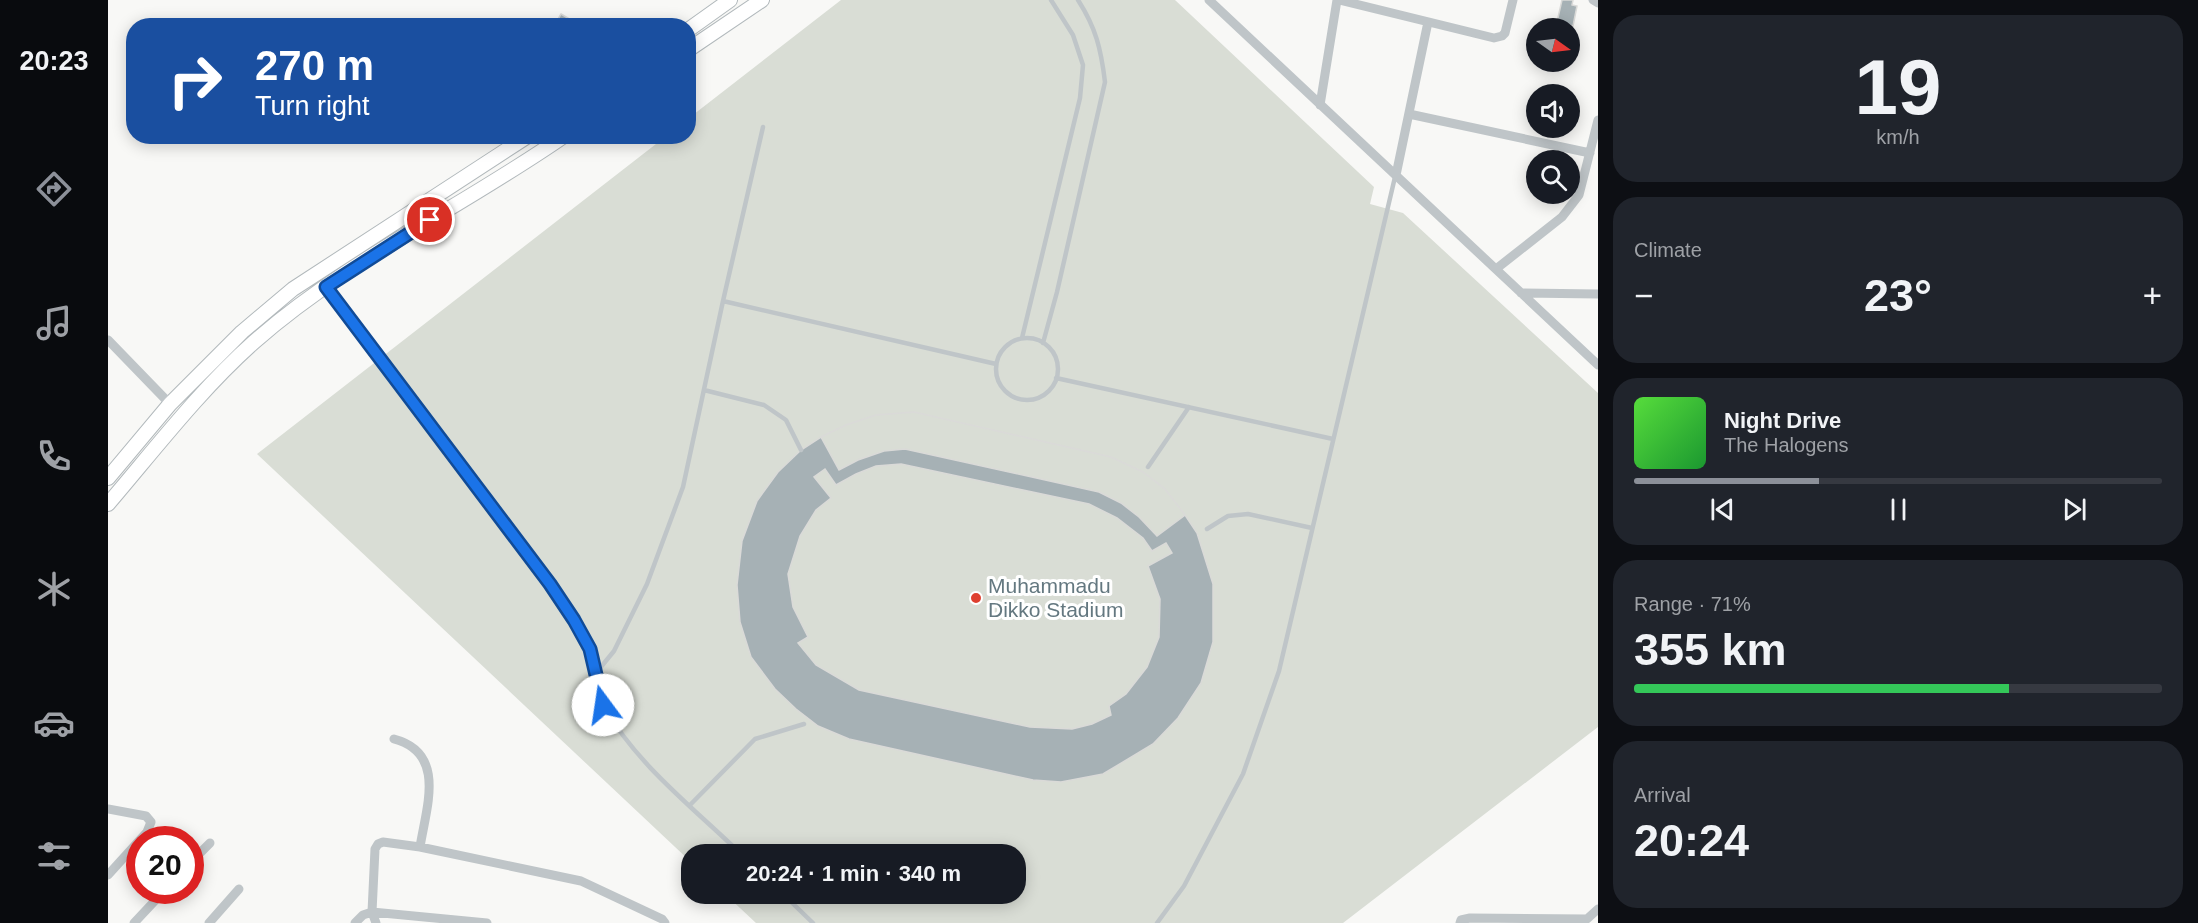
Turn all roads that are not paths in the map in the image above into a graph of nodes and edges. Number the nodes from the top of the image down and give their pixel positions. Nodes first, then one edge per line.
1 (730, 0) edge
2 (762, 0) edge
3 (1051, 0) edge
4 (1078, 0) edge
5 (1209, 0) edge
6 (1338, 0) edge
7 (1514, 0) edge
8 (1593, 0) edge
9 (1598, 3) edge
10 (1428, 22) junction
11 (696, 24) edge
12 (696, 45) edge
13 (1320, 105) junction
14 (1409, 114) junction
15 (1598, 120) edge
16 (763, 127) dead end
17 (516, 144) edge
18 (551, 144) edge
19 (1593, 149) edge
20 (1396, 176) junction
21 (1496, 269) junction
22 (326, 287) junction
23 (1521, 293) junction
24 (1598, 294) edge
25 (723, 301) junction
26 (1022, 338) junction
27 (1043, 343) junction
28 (110, 346) edge
29 (996, 364) junction
30 (1598, 365) edge
31 (1056, 378) junction
32 (704, 390) junction
33 (170, 404) junction
34 (1189, 407) junction
35 (1333, 439) junction
36 (801, 450) dead end
37 (1148, 467) dead end
38 (108, 478) edge
39 (108, 504) edge
40 (1312, 528) junction
41 (1207, 529) dead end
42 (596, 673) junction
43 (804, 724) dead end
44 (394, 739) dead end
45 (690, 805) junction
46 (108, 809) edge
47 (210, 843) dead end
48 (731, 844) edge
49 (420, 848) junction
50 (204, 849) edge
51 (108, 874) edge
52 (239, 889) dead end
53 (152, 904) edge
54 (793, 904) edge
55 (1598, 909) edge
56 (372, 912) junction
57 (1551, 921) edge
58 (134, 923) edge
59 (209, 923) edge
60 (356, 923) edge
61 (376, 923) edge
62 (487, 923) edge
63 (665, 923) edge
64 (813, 923) edge
65 (1157, 923) edge
66 (1460, 923) edge

1 - 11 main road
2 - 12 main road
3 - 26 lane
4 - 27 lane
5 - 13 street
6 - 10 street
6 - 13 street
7 - 10 street
8 - 9 street
10 - 14 street
13 - 20 street
14 - 19 street
14 - 20 street
15 - 19 street
16 - 25 lane
17 - 33 main road
18 - 22 main road
19 - 21 street
20 - 21 street
20 - 35 lane
21 - 23 street
22 - 39 main road
22 - 42 lane
23 - 24 street
23 - 30 street
25 - 29 lane
25 - 32 lane
26 - 27 lane
26 - 29 lane
27 - 31 lane
28 - 33 street
29 - 31 lane
31 - 34 lane
32 - 36 lane
32 - 42 lane
33 - 38 main road
34 - 35 lane
34 - 37 lane
35 - 40 lane
40 - 41 lane
40 - 65 lane
42 - 45 lane
43 - 45 lane
44 - 49 street
45 - 48 lane
46 - 51 street
47 - 50 street
49 - 56 street
49 - 63 street
52 - 59 street
53 - 58 street
54 - 64 lane
55 - 57 street
56 - 60 street
56 - 61 street
56 - 62 street
57 - 66 street

